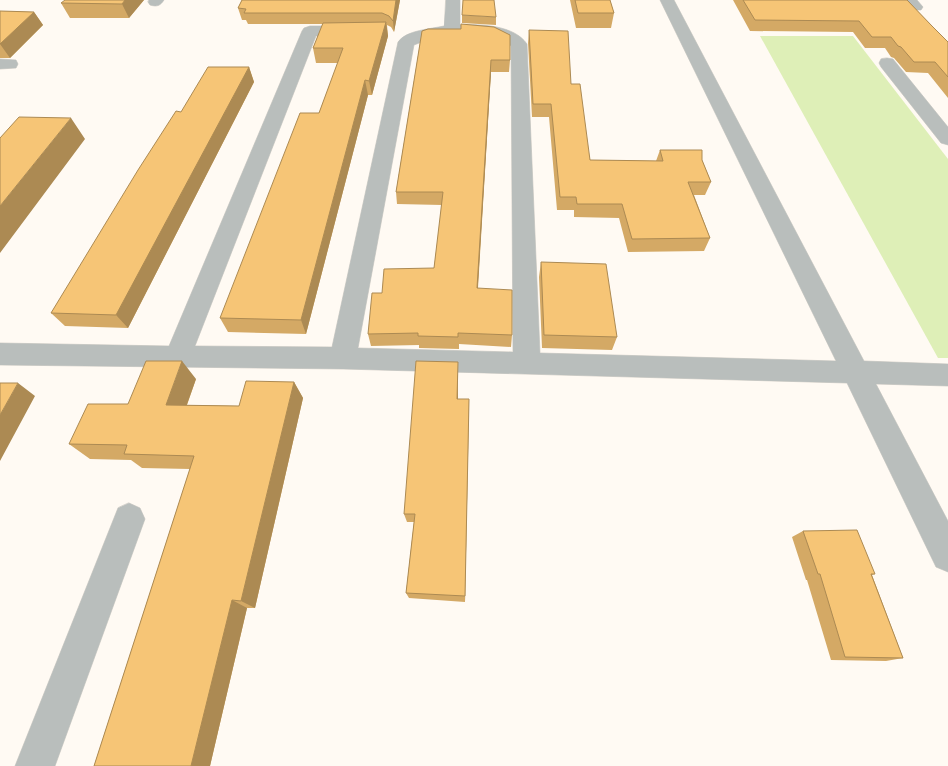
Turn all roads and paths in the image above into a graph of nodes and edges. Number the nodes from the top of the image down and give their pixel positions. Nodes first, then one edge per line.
1 (453, 0) edge
2 (667, 0) edge
3 (452, 29) junction
4 (374, 31) edge
5 (887, 63) dead end
6 (948, 139) edge
7 (0, 354) edge
8 (178, 358) junction
9 (343, 358) junction
10 (527, 363) junction
11 (857, 372) junction
12 (948, 375) edge
13 (129, 519) dead end
14 (948, 555) edge
15 (35, 766) edge

1 - 3 street
2 - 11 street
3 - 9 street
3 - 10 street
4 - 8 street
5 - 6 street
7 - 8 street
8 - 9 street
9 - 10 street
10 - 11 street
11 - 12 street
11 - 14 street
13 - 15 street

